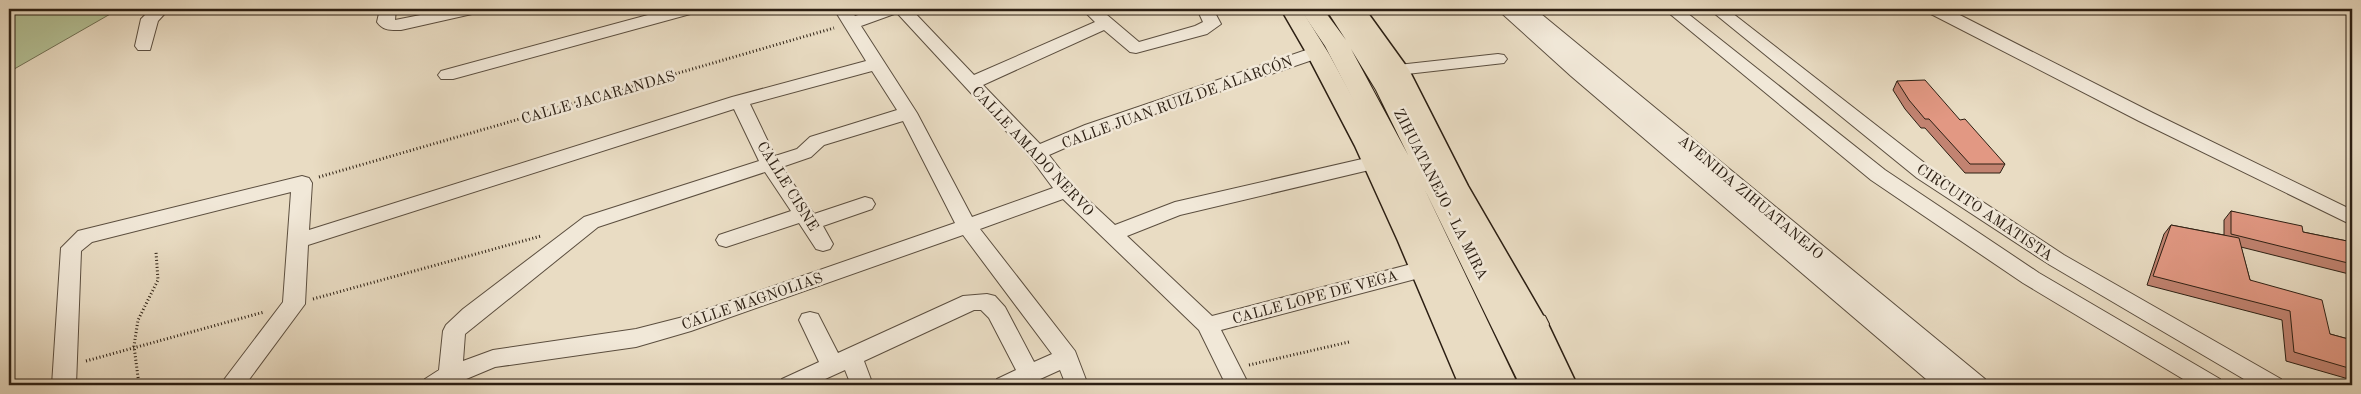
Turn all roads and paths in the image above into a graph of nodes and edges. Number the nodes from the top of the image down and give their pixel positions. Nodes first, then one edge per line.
1 (161, 9) edge
2 (388, 9) edge
3 (472, 9) edge
4 (688, 9) edge
5 (893, 9) edge
6 (902, 9) edge
7 (1090, 9) edge
8 (1205, 9) edge
9 (1291, 9) edge
10 (1311, 9) edge
11 (1338, 9) edge
12 (1356, 9) edge
13 (1505, 9) edge
14 (1525, 9) edge
15 (1672, 9) edge
16 (1717, 9) edge
17 (1935, 9) edge
18 (847, 16) edge
19 (1106, 23) junction
20 (144, 46) dead end
21 (1318, 52) junction
22 (1498, 59) dead end
23 (876, 64) junction
24 (1398, 70) junction
25 (447, 75) dead end
26 (970, 84) junction
27 (739, 101) junction
28 (908, 114) junction
29 (1037, 153) junction
30 (1375, 162) junction
31 (770, 164) junction
32 (302, 182) junction
33 (1066, 191) junction
34 (865, 204) dead end
35 (807, 218) junction
36 (2352, 218) edge
37 (966, 225) junction
38 (1112, 234) junction
39 (543, 235) dead end
40 (300, 240) junction
41 (726, 240) dead end
42 (823, 244) dead end
43 (156, 252) dead end
44 (2057, 260) junction
45 (1423, 269) junction
46 (2031, 278) junction
47 (294, 304) junction
48 (810, 320) dead end
49 (1208, 325) junction
50 (1521, 326) junction
51 (1349, 342) dead end
52 (134, 346) junction
53 (1067, 357) junction
54 (842, 362) junction
55 (1029, 374) junction
56 (64, 376) edge
57 (1233, 377) edge
58 (442, 380) edge
59 (139, 385) edge
60 (232, 385) edge
61 (790, 385) edge
62 (862, 385) edge
63 (1005, 385) edge
64 (1077, 385) edge
65 (1473, 385) edge
66 (1502, 385) edge
67 (1536, 385) edge
68 (1563, 385) edge
69 (1948, 385) edge
70 (1978, 385) edge
71 (2212, 385) edge
72 (2273, 385) edge

1 - 20 street
2 - 3 street
4 - 25 street
5 - 18 street
6 - 26 street, CALLE AMADO NERVO
7 - 19 street
8 - 19 street
9 - 21 main road
10 - 66 highway, ZIHUATANEJO - LA MIRA
11 - 50 highway, ZIHUATANEJO - LA MIRA
12 - 24 main road
13 - 69 street, AVENIDA ZIHUATANEJO
14 - 70 street, AVENIDA ZIHUATANEJO
15 - 46 street
16 - 44 street, CIRCUITO AMATISTA
17 - 36 street
18 - 23 street
18 - 32 path, CALLE JACARANDAS
19 - 26 street
21 - 29 street, CALLE JUAN RUIZ DE ALARCÓN
21 - 30 main road
22 - 24 street
23 - 27 street
23 - 28 street
24 - 50 main road
26 - 29 street, CALLE AMADO NERVO
27 - 31 street, CALLE CISNE
27 - 40 street
28 - 31 street
28 - 37 street
29 - 33 street, CALLE AMADO NERVO
30 - 38 street
30 - 45 main road
31 - 35 street, CALLE CISNE
31 - 58 street
32 - 40 street
32 - 56 street
33 - 37 street, CALLE MAGNOLIAS
33 - 38 street, CALLE AMADO NERVO
34 - 35 street
35 - 41 street
35 - 42 street, CALLE CISNE
37 - 53 street
37 - 58 street, CALLE MAGNOLIAS
38 - 49 street, CALLE AMADO NERVO
39 - 47 path
40 - 47 street
43 - 52 path
44 - 46 street
44 - 72 street, CIRCUITO AMATISTA
45 - 49 street, CALLE LOPE DE VEGA
45 - 65 main road
46 - 71 street
47 - 52 path
47 - 60 street
48 - 54 street
49 - 57 street, CALLE AMADO NERVO
50 - 67 highway, ZIHUATANEJO - LA MIRA
50 - 68 main road
51 - 57 path
52 - 56 path
52 - 59 path
53 - 55 street
53 - 64 street
54 - 55 street
54 - 61 street
54 - 62 street
55 - 63 street

